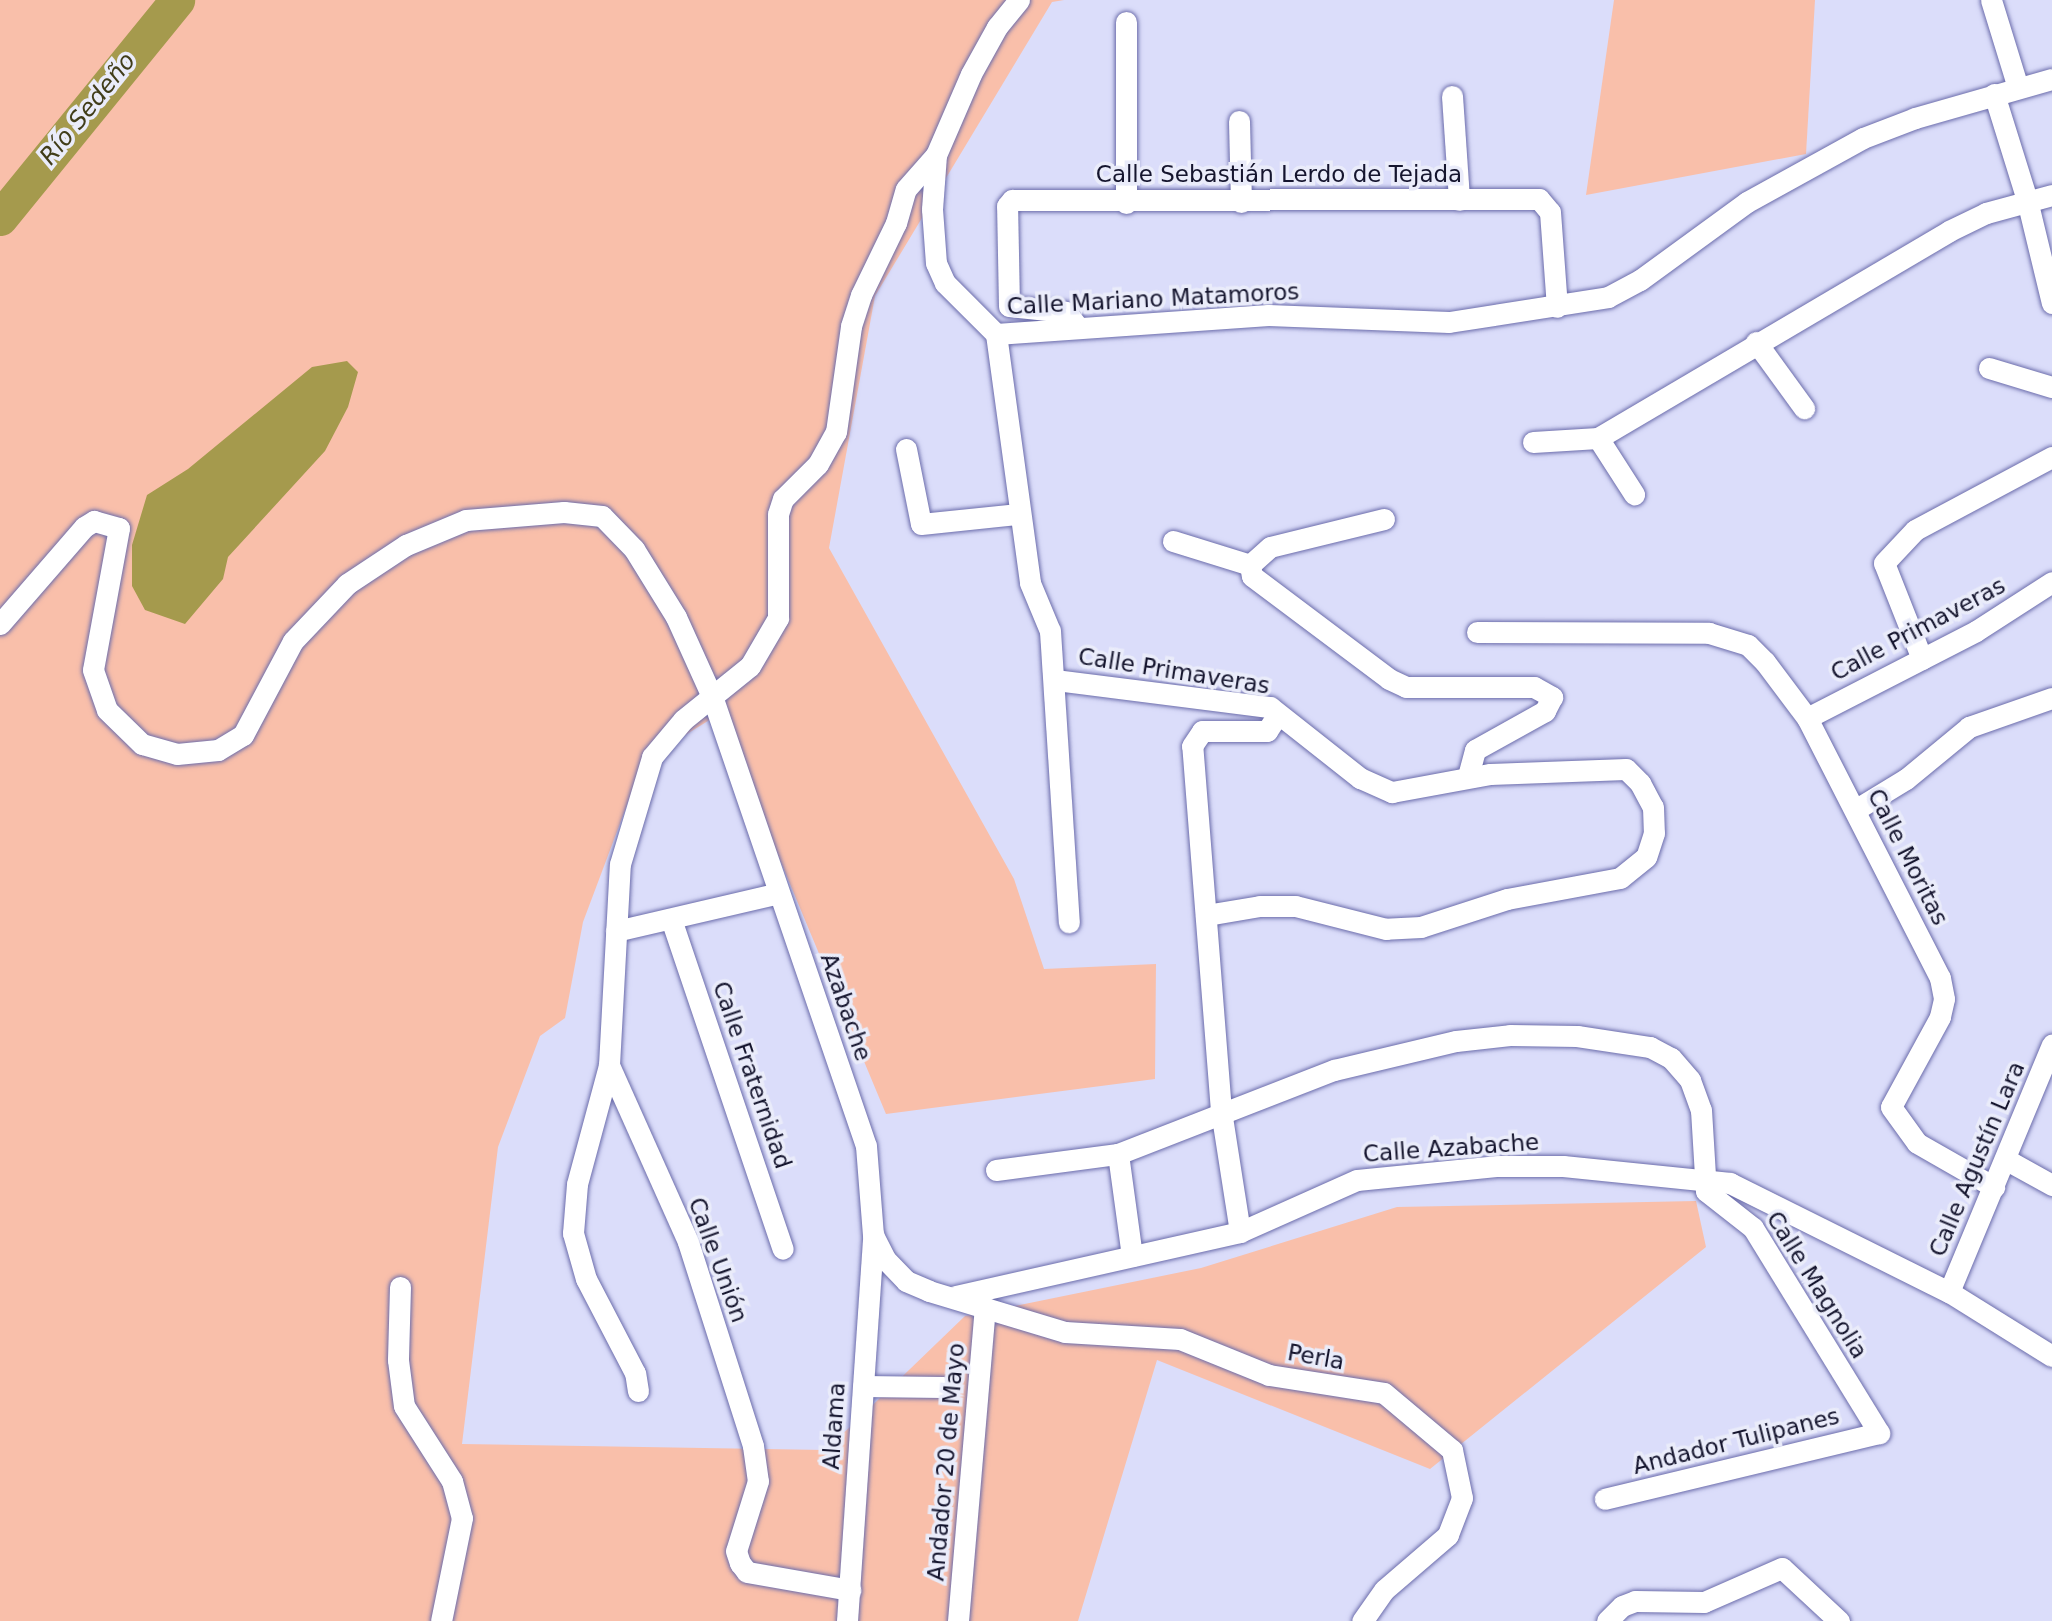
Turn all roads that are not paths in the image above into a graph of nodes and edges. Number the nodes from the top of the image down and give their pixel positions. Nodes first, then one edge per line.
1 (1019, 0) edge
2 (1991, 0) edge
3 (1126, 22) dead end
4 (2052, 79) edge
5 (2018, 88) junction
6 (1994, 94) junction
7 (1452, 96) dead end
8 (1239, 121) dead end
9 (936, 155) junction
10 (2052, 195) edge
11 (1459, 200) junction
12 (2027, 201) junction
13 (1241, 202) junction
14 (1126, 203) junction
15 (2052, 303) edge
16 (1557, 307) junction
17 (1077, 326) junction
18 (996, 334) junction
19 (1756, 342) junction
20 (1989, 368) dead end
21 (2052, 387) edge
22 (1804, 408) dead end
23 (1598, 438) junction
24 (1533, 442) dead end
25 (906, 449) dead end
26 (2052, 457) edge
27 (1634, 494) dead end
28 (1018, 514) junction
29 (1384, 519) dead end
30 (1173, 541) dead end
31 (1251, 565) junction
32 (2052, 582) edge
33 (0, 624) edge
34 (1477, 632) dead end
35 (1922, 659) junction
36 (1055, 680) junction
37 (2052, 698) edge
38 (713, 699) junction
39 (1278, 714) junction
40 (1807, 718) junction
41 (1468, 777) junction
42 (1855, 810) junction
43 (779, 893) junction
44 (1206, 915) junction
45 (671, 919) junction
46 (1069, 922) dead end
47 (616, 931) junction
48 (2052, 1045) edge
49 (609, 1065) junction
50 (1220, 1111) junction
51 (1118, 1154) junction
52 (2005, 1159) junction
53 (996, 1170) dead end
54 (1702, 1177) junction
55 (2052, 1185) edge
56 (1994, 1186) junction
57 (1240, 1232) junction
58 (873, 1235) junction
59 (783, 1249) dead end
60 (1132, 1256) junction
61 (400, 1287) dead end
62 (1950, 1292) junction
63 (953, 1296) junction
64 (985, 1307) junction
65 (2052, 1356) edge
66 (863, 1386) junction
67 (943, 1387) dead end
68 (638, 1391) dead end
69 (1879, 1433) joint
70 (1605, 1499) dead end
71 (850, 1590) junction
72 (1654, 1601) junction
73 (441, 1621) edge
74 (847, 1621) edge
75 (958, 1621) edge
76 (1362, 1621) edge
77 (1607, 1621) edge
78 (1669, 1621) edge
79 (1839, 1621) edge

1 - 9 street
2 - 5 street
3 - 14 street
4 - 5 street, Calle Mariano Matamoros
5 - 6 street, Calle Mariano Matamoros
6 - 12 street
6 - 16 street, Calle Mariano Matamoros
7 - 11 street
8 - 13 street
9 - 18 street
9 - 38 street
10 - 12 street
11 - 13 street, Calle Sebastián Lerdo de Tejada
11 - 16 street, Calle Sebastián Lerdo de Tejada
12 - 15 street
12 - 19 street
13 - 14 street, Calle Sebastián Lerdo de Tejada
14 - 17 street, Calle Sebastián Lerdo de Tejada
16 - 17 street, Calle Mariano Matamoros
17 - 18 street, Calle Mariano Matamoros
18 - 28 street
19 - 22 street
19 - 23 street
20 - 21 street
23 - 24 street
23 - 27 street
25 - 28 street
26 - 35 street
28 - 36 street
29 - 31 street
30 - 31 street
31 - 41 street
32 - 35 street, Calle Primaveras
33 - 38 street, Azabache
34 - 40 street, Calle Moritas
35 - 40 street, Calle Primaveras
36 - 39 street, Calle Primaveras
36 - 46 street
37 - 42 street
38 - 43 street, Azabache
38 - 47 street
39 - 41 street, Calle Primaveras
39 - 44 street
40 - 42 street, Calle Moritas
41 - 44 street, Calle Primaveras
42 - 56 street, Calle Moritas
43 - 45 street
43 - 58 street, Azabache
44 - 50 street
45 - 47 street
45 - 59 street, Calle Fraternidad
47 - 49 street
48 - 52 street, Calle Agustín Lara
49 - 68 street
49 - 71 street, Calle Unión
50 - 51 street
50 - 54 street
50 - 57 street
51 - 53 street
51 - 60 street
52 - 55 street
52 - 56 street, Calle Agustín Lara
54 - 57 street, Calle Azabache
54 - 62 street, Calle Azabache
54 - 69 street, Calle Magnolia
56 - 62 street, Calle Agustín Lara
57 - 60 street, Calle Azabache
58 - 63 street, Azabache
58 - 66 street, Aldama
60 - 63 street, Calle Azabache
61 - 73 street
62 - 65 street, Calle Azabache
63 - 64 street, Perla
64 - 75 street, Andador 20 de Mayo
64 - 76 street, Perla
66 - 67 street
66 - 71 street, Aldama
69 - 70 street, Andador Tulipanes
71 - 74 street, Aldama
72 - 77 street
72 - 78 street
72 - 79 street

